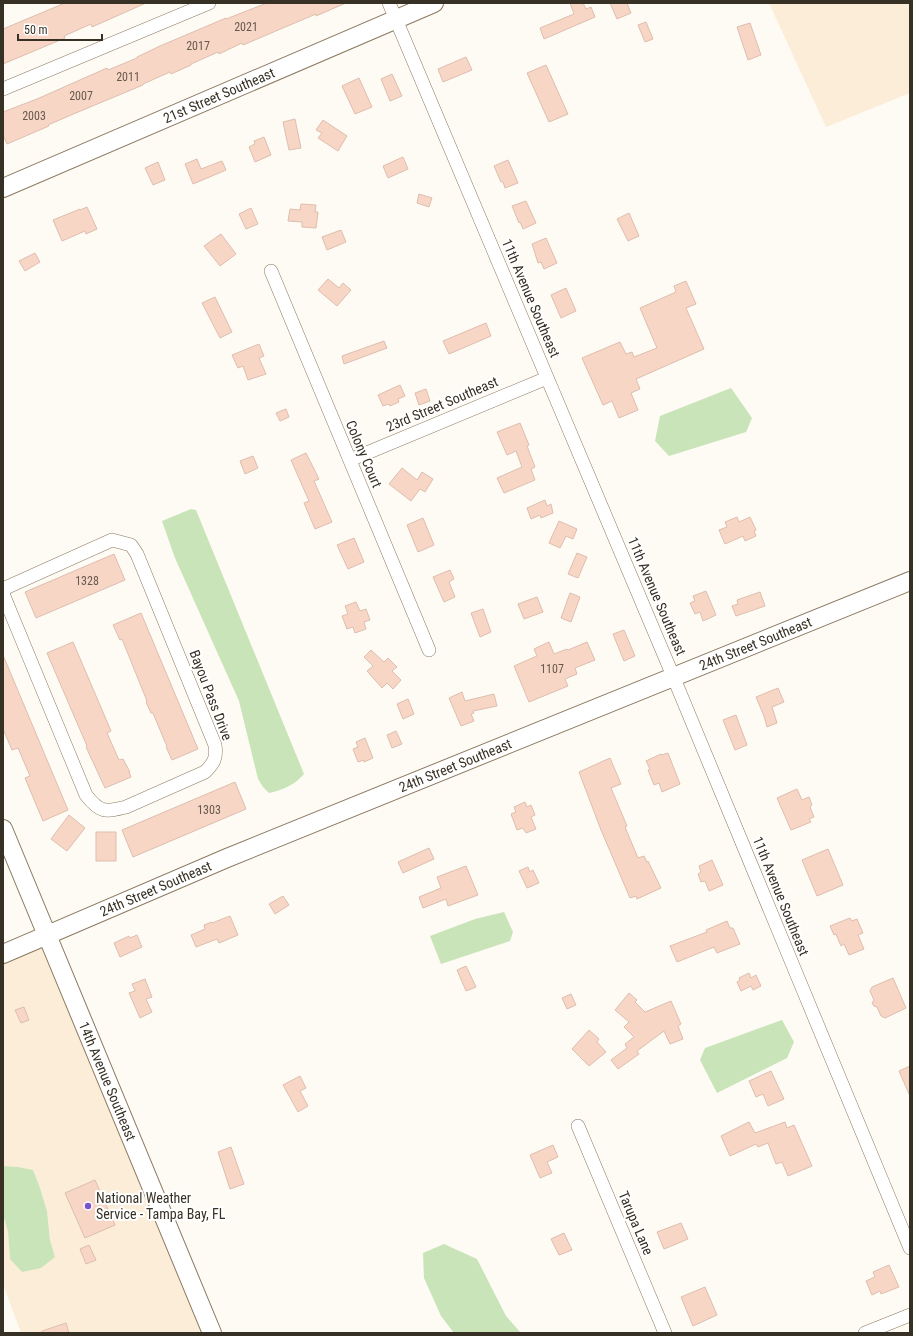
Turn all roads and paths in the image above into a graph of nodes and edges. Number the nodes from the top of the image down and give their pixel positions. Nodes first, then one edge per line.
1 (210, 3) edge
2 (434, 3) edge
3 (393, 11) edge
4 (3, 89) edge
5 (3, 188) edge
6 (271, 271) dead end
7 (548, 378) junction
8 (350, 460) junction
9 (910, 581) edge
10 (3, 588) edge
11 (3, 594) edge
12 (429, 650) dead end
13 (673, 676) junction
14 (3, 829) edge
15 (47, 935) junction
16 (3, 954) edge
17 (578, 1126) dead end
18 (910, 1248) edge
19 (910, 1315) edge
20 (212, 1333) edge
21 (666, 1333) edge
22 (865, 1333) edge

1 - 4 street
2 - 3 street, 21st Street Southeast
3 - 5 street, 21st Street Southeast
3 - 7 street, 11th Avenue Southeast
6 - 8 street, Colony Court
7 - 8 street, 23rd Street Southeast
7 - 13 street, 11th Avenue Southeast
8 - 12 street, Colony Court
9 - 13 street, 24th Street Southeast
10 - 11 street, Bayou Pass Drive
13 - 15 street, 24th Street Southeast
13 - 18 street, 11th Avenue Southeast
14 - 15 street, 14th Avenue Southeast
15 - 16 street, 24th Street Southeast
15 - 20 street, 14th Avenue Southeast
17 - 21 street, Tarupa Lane
19 - 22 street

